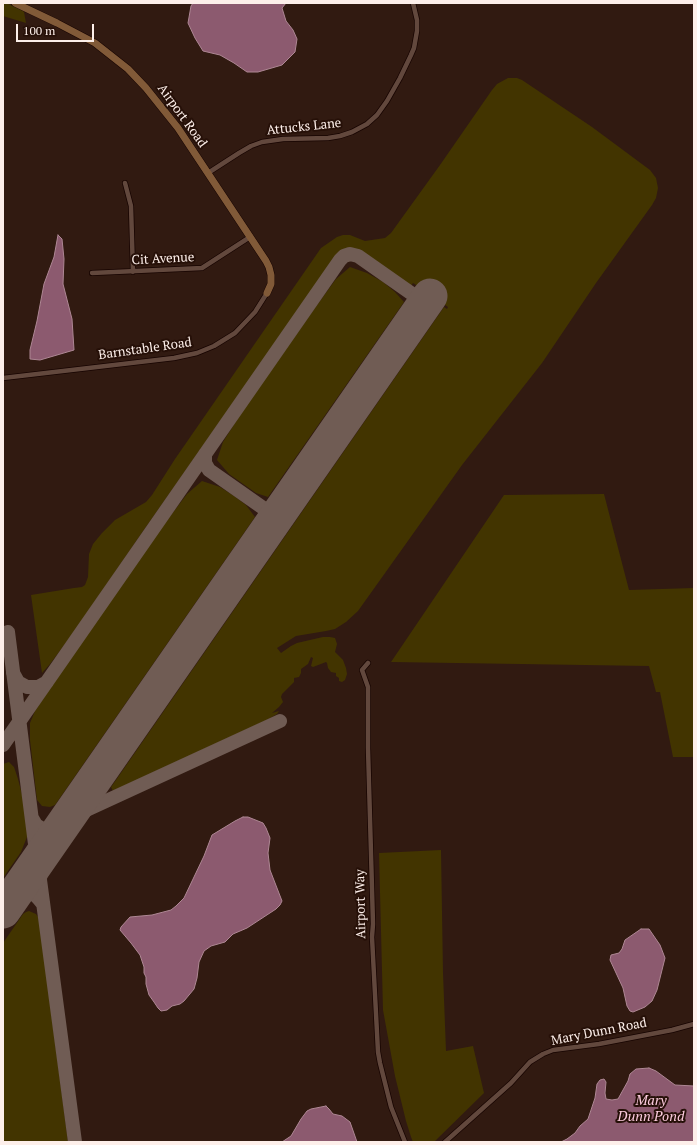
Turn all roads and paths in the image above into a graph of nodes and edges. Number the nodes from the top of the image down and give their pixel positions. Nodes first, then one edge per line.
1 (15, 3) edge
2 (412, 3) edge
3 (208, 173) junction
4 (125, 183) dead end
5 (250, 237) junction
6 (133, 272) junction
7 (92, 273) dead end
8 (268, 293) joint
9 (3, 378) edge
10 (368, 663) dead end
11 (694, 1024) edge
12 (405, 1142) edge
13 (445, 1142) edge

1 - 3 street, Airport Road
2 - 3 street, Attucks Lane
3 - 5 street, Airport Road
4 - 6 street
5 - 6 street, Cit Avenue
5 - 8 street, Airport Road
6 - 7 street, Cit Avenue
8 - 9 street, Barnstable Road
10 - 12 street, Airport Way
11 - 13 street, Mary Dunn Road

